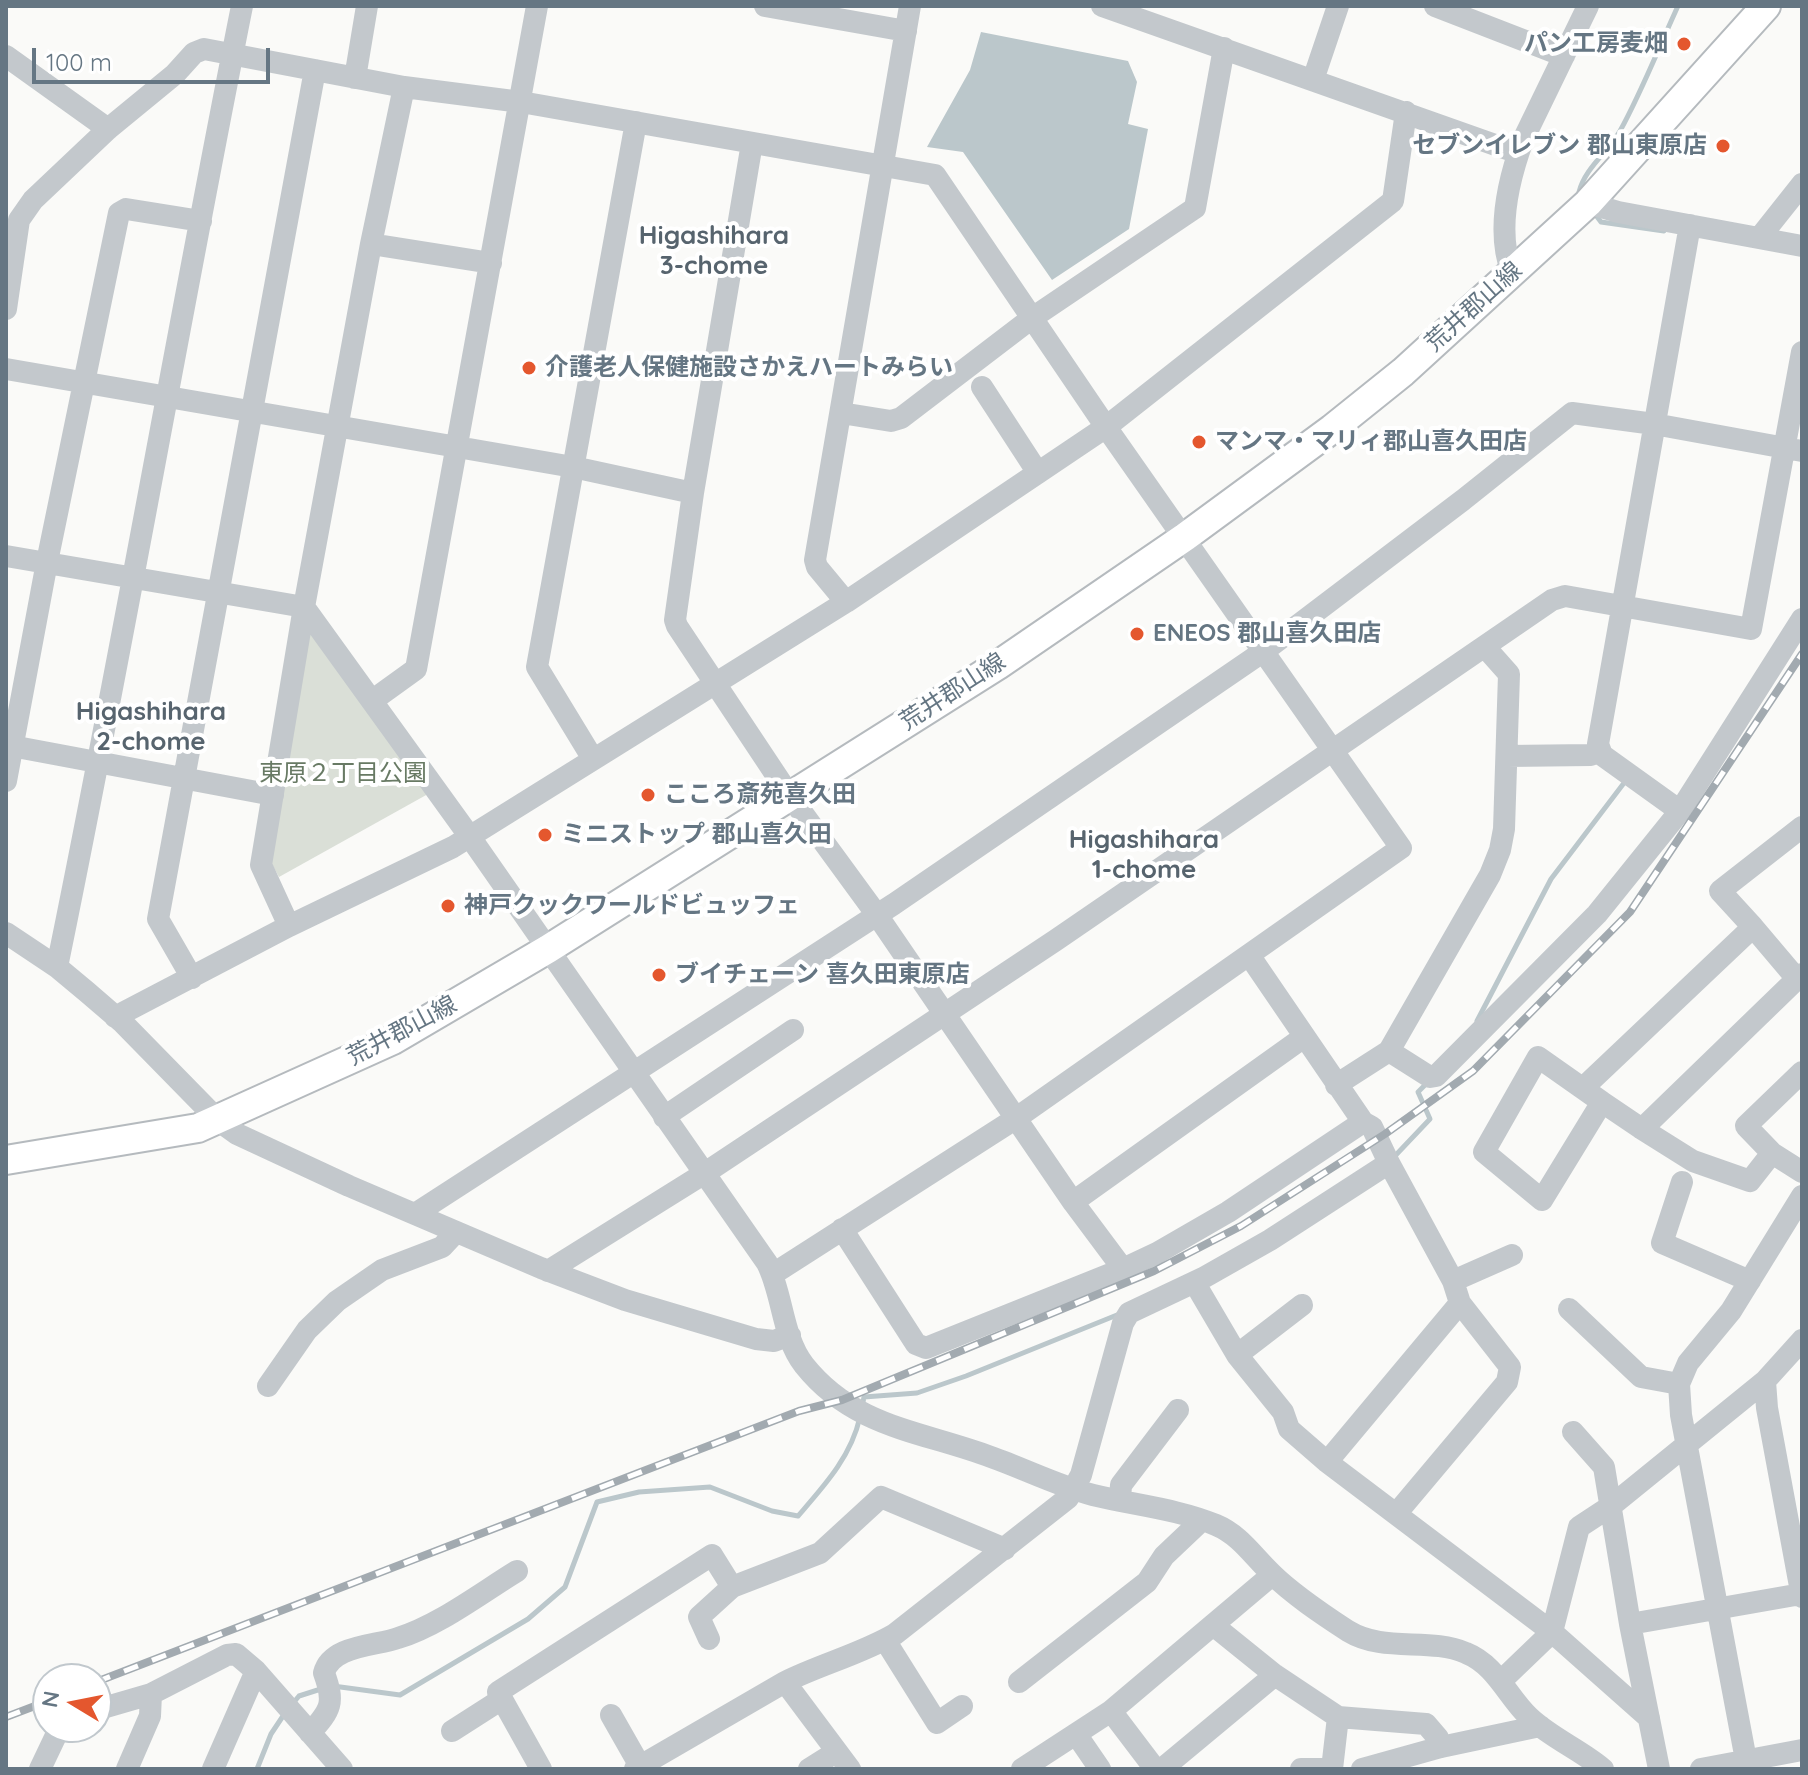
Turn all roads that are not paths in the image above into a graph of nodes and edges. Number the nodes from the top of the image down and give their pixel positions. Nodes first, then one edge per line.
1 (242, 6) edge
2 (367, 6) edge
3 (537, 6) edge
4 (765, 6) edge
5 (910, 6) edge
6 (1102, 6) edge
7 (1338, 6) edge
8 (1435, 6) edge
9 (1588, 6) edge
10 (1766, 6) edge
11 (1465, 11) edge
12 (906, 31) junction
13 (1224, 48) junction
14 (232, 55) junction
15 (6, 56) edge
16 (1564, 56) junction
17 (315, 70) junction
18 (355, 78) junction
19 (1313, 80) junction
20 (404, 87) junction
21 (521, 102) junction
22 (1406, 112) junction
23 (636, 122) junction
24 (108, 129) junction
25 (752, 143) junction
26 (1518, 153) junction
27 (882, 166) junction
28 (1802, 184) edge
29 (1588, 203) junction
30 (201, 221) junction
31 (1690, 225) junction
32 (1760, 237) junction
33 (371, 244) junction
34 (1802, 246) edge
35 (491, 263) junction
36 (1512, 273) junction
37 (6, 309) edge
38 (1032, 318) junction
39 (1802, 352) edge
40 (6, 369) edge
41 (84, 382) junction
42 (982, 387) dead end
43 (167, 398) junction
44 (250, 412) junction
45 (841, 413) junction
46 (1654, 424) junction
47 (337, 427) junction
48 (1106, 427) junction
49 (457, 448) junction
50 (1793, 450) edge
51 (573, 467) junction
52 (1038, 473) junction
53 (693, 493) junction
54 (1185, 537) junction
55 (6, 556) edge
56 (47, 562) junction
57 (132, 578) junction
58 (217, 594) junction
59 (846, 602) junction
60 (304, 607) junction
61 (1622, 608) junction
62 (1802, 619) edge
63 (1485, 647) junction
64 (1264, 651) junction
65 (713, 682) junction
66 (373, 700) junction
67 (9, 746) edge
68 (1334, 750) junction
69 (1599, 751) junction
70 (1507, 756) junction
71 (593, 759) junction
72 (99, 763) junction
73 (184, 778) junction
74 (6, 781) edge
75 (273, 795) junction
76 (790, 796) junction
77 (1680, 811) junction
78 (1802, 827) edge
79 (470, 837) junction
80 (877, 915) junction
81 (289, 926) junction
82 (1753, 927) junction
83 (6, 933) edge
84 (548, 949) junction
85 (1249, 955) junction
86 (57, 967) junction
87 (1800, 976) edge
88 (192, 978) junction
89 (943, 1014) junction
90 (115, 1017) junction
91 (793, 1030) dead end
92 (1304, 1037) junction
93 (1389, 1051) junction
94 (632, 1072) junction
95 (1802, 1072) edge
96 (1336, 1085) junction
97 (1583, 1088) junction
98 (1602, 1102) junction
99 (664, 1117) junction
100 (1015, 1119) junction
101 (219, 1121) junction
102 (1363, 1122) junction
103 (1642, 1129) junction
104 (1772, 1153) junction
105 (6, 1160) edge
106 (1389, 1163) junction
107 (1802, 1172) edge
108 (705, 1173) junction
109 (1682, 1182) dead end
110 (1802, 1196) edge
111 (1073, 1202) junction
112 (415, 1214) junction
113 (842, 1229) junction
114 (456, 1232) junction
115 (1512, 1255) dead end
116 (1123, 1269) junction
117 (548, 1271) junction
118 (773, 1274) junction
119 (1750, 1281) junction
120 (1200, 1292) dead end
121 (1457, 1292) junction
122 (1302, 1305) dead end
123 (1569, 1309) dead end
124 (790, 1335) junction
125 (1802, 1340) edge
126 (1237, 1355) junction
127 (1765, 1381) junction
128 (1679, 1384) junction
129 (268, 1386) dead end
130 (1178, 1410) dead end
131 (1573, 1432) dead end
132 (1688, 1441) junction
133 (1327, 1462) junction
134 (1074, 1489) junction
135 (1120, 1501) junction
136 (1611, 1506) junction
137 (1396, 1514) junction
138 (1202, 1520) junction
139 (1005, 1549) junction
140 (517, 1571) dead end
141 (1272, 1575) junction
142 (732, 1587) junction
143 (1802, 1596) edge
144 (1718, 1608) junction
145 (1630, 1624) junction
146 (1213, 1625) junction
147 (1552, 1632) junction
148 (709, 1639) dead end
149 (885, 1640) junction
150 (256, 1671) junction
151 (1275, 1675) junction
152 (1501, 1681) junction
153 (785, 1682) junction
154 (1019, 1682) dead end
155 (151, 1694) junction
156 (502, 1699) junction
157 (112, 1705) edge
158 (962, 1706) dead end
159 (1111, 1711) junction
160 (611, 1715) dead end
161 (1338, 1717) junction
162 (1649, 1718) junction
163 (1540, 1726) junction
164 (452, 1731) dead end
165 (310, 1733) junction
166 (1076, 1734) junction
167 (52, 1743) edge
168 (1441, 1747) junction
169 (1802, 1750) edge
170 (843, 1760) edge
171 (1746, 1760) junction
172 (637, 1768) edge
173 (40, 1769) edge
174 (127, 1769) edge
175 (213, 1769) edge
176 (342, 1769) edge
177 (541, 1769) edge
178 (809, 1769) edge
179 (1022, 1769) edge
180 (1100, 1769) edge
181 (1155, 1769) edge
182 (1162, 1769) edge
183 (1301, 1769) edge
184 (1329, 1769) edge
185 (1362, 1769) edge
186 (1603, 1769) edge
187 (1659, 1769) edge
188 (1701, 1769) edge

1 - 14 street
2 - 18 street
3 - 21 street
4 - 12 street
5 - 12 street
6 - 13 street
7 - 19 street
8 - 11 street
9 - 16 street
10 - 29 main road, 荒井郡山線
11 - 16 street
12 - 27 street
13 - 19 street
13 - 38 street
14 - 17 street
14 - 24 street
14 - 30 street
15 - 24 street
16 - 26 street
17 - 18 street
17 - 44 street
18 - 20 street
19 - 22 street
20 - 21 street
20 - 33 street
21 - 23 street
21 - 35 street
22 - 26 street
22 - 48 street
23 - 25 street
23 - 51 street
24 - 37 street
25 - 27 street
25 - 53 street
26 - 36 street
27 - 38 street
27 - 45 street
28 - 32 street
29 - 31 street
29 - 36 main road, 荒井郡山線
30 - 41 street
30 - 43 street
31 - 32 street
31 - 46 street
32 - 34 street
33 - 35 street
33 - 47 street
35 - 49 street
36 - 54 main road, 荒井郡山線
38 - 45 street
38 - 48 street
39 - 50 street
40 - 41 street
41 - 43 street
41 - 56 street
42 - 52 street
43 - 44 street
43 - 57 street
44 - 47 street
44 - 58 street
45 - 59 street
46 - 50 street
46 - 61 street
46 - 64 street
47 - 49 street
47 - 60 street
48 - 52 street
48 - 54 street
49 - 51 street
49 - 66 street
50 - 61 street
51 - 53 street
51 - 71 street
52 - 59 street
53 - 65 street
54 - 64 street
54 - 76 main road, 荒井郡山線
55 - 56 street
56 - 57 street
56 - 67 street
57 - 58 street
57 - 72 street
58 - 60 street
58 - 73 street
59 - 65 street
60 - 66 street
60 - 75 street
61 - 63 street
61 - 69 street
62 - 77 street
63 - 68 street
63 - 70 street
64 - 68 street
64 - 80 street
65 - 71 street
65 - 76 street
66 - 79 street
67 - 72 street
67 - 74 street
68 - 85 street
68 - 89 street
69 - 70 street
69 - 77 street
70 - 93 street
71 - 79 street
72 - 73 street
72 - 86 street
73 - 75 street
73 - 88 street
75 - 81 street
76 - 80 street
76 - 84 main road, 荒井郡山線
77 - 93 street
78 - 82 street
79 - 81 street
79 - 84 street
80 - 89 street
80 - 94 street
81 - 88 street
82 - 87 street
82 - 97 street
83 - 86 street
84 - 94 street
84 - 101 main road, 荒井郡山線
85 - 92 street
85 - 100 street
86 - 90 street
87 - 103 street
88 - 90 street
89 - 100 street
89 - 108 street
90 - 101 street
91 - 99 street
92 - 96 street
92 - 111 street
93 - 96 street
94 - 99 street
94 - 112 street
95 - 104 street
96 - 102 street
97 - 98 street
97 - 98 street
98 - 103 street
99 - 108 street
100 - 111 street
100 - 113 street
101 - 105 main road, 荒井郡山線
101 - 112 street
102 - 106 street
102 - 116 street
103 - 104 street
104 - 107 street
106 - 121 street
106 - 134 street
108 - 117 street
108 - 118 street
109 - 119 street
110 - 119 street
111 - 116 street
112 - 114 street
113 - 116 street
113 - 118 street
114 - 117 street
114 - 129 street
115 - 121 street
117 - 124 street
118 - 124 street
119 - 128 street
120 - 126 street
121 - 133 street
121 - 137 street
122 - 126 street
123 - 128 street
124 - 134 street
125 - 127 street
126 - 133 street
127 - 132 street
127 - 143 street
128 - 132 street
130 - 135 street
131 - 136 street
132 - 136 street
132 - 144 street
133 - 137 street
134 - 135 street
134 - 139 street
135 - 138 street
136 - 145 street
136 - 147 street
137 - 147 street
138 - 141 street
138 - 154 street
139 - 142 street
139 - 149 street
140 - 165 street
141 - 146 street
141 - 152 street
142 - 148 street
142 - 156 street
143 - 144 street
144 - 145 street
144 - 171 street
145 - 162 street
146 - 151 street
146 - 159 street
147 - 152 street
147 - 162 street
149 - 153 street
149 - 158 street
150 - 155 street
150 - 165 street
150 - 175 street
151 - 161 street
151 - 182 street
152 - 163 street
153 - 170 street
153 - 172 street
155 - 157 street
155 - 174 street
156 - 164 street
156 - 177 street
159 - 166 street
159 - 181 street
160 - 172 street
161 - 168 street
161 - 184 street
162 - 187 street
163 - 168 street
163 - 186 street
165 - 176 street
166 - 179 street
166 - 180 street
167 - 173 street
168 - 185 street
169 - 171 street
170 - 178 street
171 - 188 street
183 - 184 street

